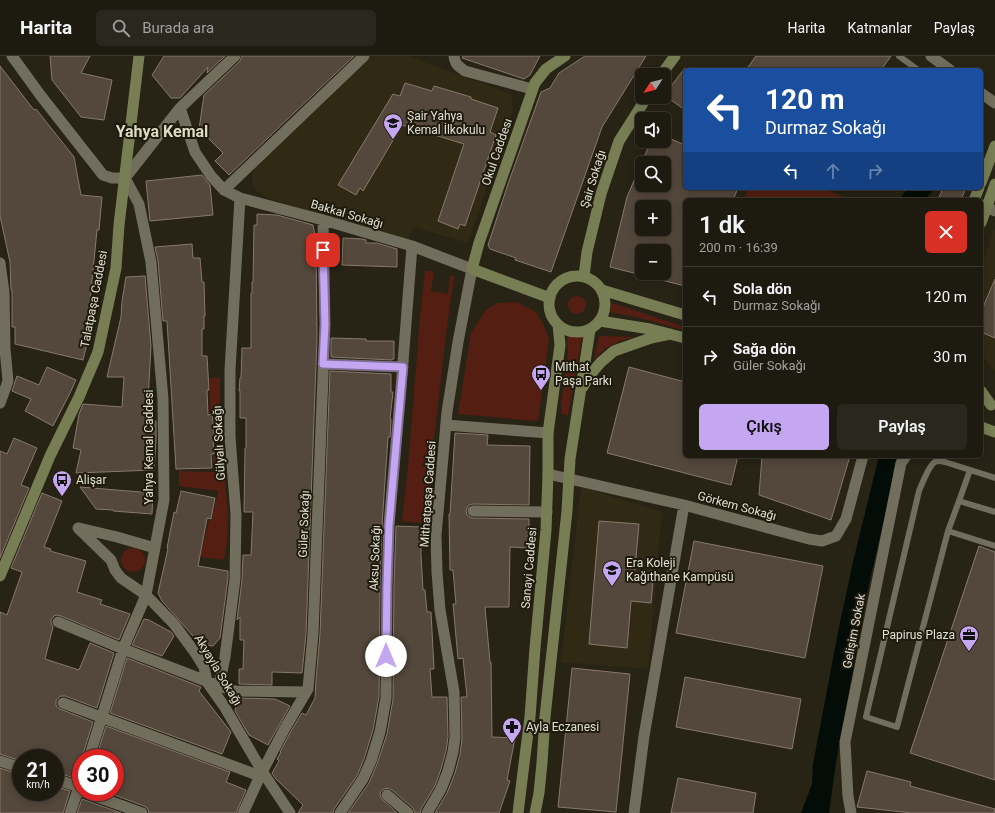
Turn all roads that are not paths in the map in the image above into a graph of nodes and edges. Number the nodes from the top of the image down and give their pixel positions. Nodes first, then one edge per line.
1 (12, 56) edge
2 (139, 56) edge
3 (236, 56) edge
4 (364, 56) edge
5 (454, 56) edge
6 (565, 56) edge
7 (675, 56) edge
8 (899, 56) edge
9 (931, 56) edge
10 (666, 68) edge
11 (915, 68) edge
12 (946, 68) edge
13 (532, 89) junction
14 (983, 94) edge
15 (995, 103) edge
16 (642, 104) edge
17 (180, 108) junction
18 (995, 146) edge
19 (983, 177) edge
20 (125, 178) junction
21 (995, 184) edge
22 (224, 190) junction
23 (240, 198) junction
24 (987, 208) edge
25 (983, 218) edge
26 (323, 220) junction
27 (412, 246) junction
28 (0, 263) edge
29 (472, 269) junction
30 (584, 276) junction
31 (602, 290) junction
32 (550, 298) junction
33 (683, 315) edge
34 (600, 321) junction
35 (558, 325) junction
36 (590, 330) junction
37 (670, 334) junction
38 (683, 337) edge
39 (323, 364) junction
40 (403, 367) junction
41 (580, 390) junction
42 (983, 394) edge
43 (983, 400) edge
44 (0, 403) edge
45 (993, 406) edge
46 (446, 424) junction
47 (983, 428) edge
48 (995, 432) edge
49 (548, 433) junction
50 (863, 458) edge
51 (905, 458) edge
52 (970, 470) junction
53 (548, 474) junction
54 (568, 478) junction
55 (995, 478) edge
56 (959, 501) junction
57 (684, 505) junction
58 (474, 511) dead end
59 (547, 512) junction
60 (995, 512) edge
61 (948, 531) junction
62 (995, 546) edge
63 (155, 548) junction
64 (0, 576) edge
65 (146, 596) junction
66 (58, 622) dead end
67 (123, 649) junction
68 (207, 682) junction
69 (219, 686) junction
70 (306, 692) junction
71 (63, 703) dead end
72 (102, 718) junction
73 (91, 749) edge
74 (0, 761) edge
75 (12, 765) edge
76 (261, 774) junction
77 (386, 795) dead end
78 (75, 801) edge
79 (113, 801) edge
80 (70, 813) edge
81 (142, 813) edge
82 (243, 813) edge
83 (290, 813) edge
84 (340, 813) edge
85 (408, 813) edge
86 (427, 813) edge
87 (518, 813) edge
88 (535, 813) edge
89 (634, 813) edge
90 (852, 813) edge

1 - 20 street
2 - 20 main road, Talatpaşa Caddesi
3 - 17 street
4 - 22 street
5 - 13 street
6 - 13 main road, Okul Caddesı
7 - 10 main road
8 - 11 lane
9 - 12 street
13 - 29 main road, Okul Caddesı
14 - 15 street
16 - 30 main road, Şair Sokağı
17 - 20 street
17 - 22 street, Bakkal Sokağı
18 - 19 main road
20 - 63 street, Yahya Kemal Caddesi
20 - 64 main road, Talatpaşa Caddesi
21 - 24 main road
22 - 23 street, Bakkal Sokağı
23 - 26 street, Bakkal Sokağı
23 - 69 street, Gülyalı Sokağı
24 - 25 main road
26 - 27 street, Bakkal Sokağı
26 - 39 street, Güler Sokağı
27 - 29 street, Bakkal Sokağı
27 - 40 street, Aksu Sokağı
28 - 44 street
29 - 32 main road, Bakkal Sokağı
29 - 46 street, Mithatpaşa Caddesi
30 - 31 main road
30 - 32 main road
31 - 33 main road
31 - 34 main road
32 - 35 main road
34 - 36 main road
34 - 37 main road
35 - 36 main road
35 - 49 main road, Sanayi Caddesi
36 - 41 main road
37 - 38 main road
37 - 41 main road
39 - 40 street
39 - 70 street, Güler Sokağı
40 - 84 street, Aksu Sokağı
41 - 54 main road
42 - 45 main road
43 - 45 main road
46 - 49 street
46 - 86 street, Mithatpaşa Caddesi
47 - 48 main road
49 - 53 main road, Sanayi Caddesi
50 - 57 street, Görkem Sokağı
51 - 90 street, Gelişim Sokak
52 - 55 lane
52 - 56 lane
52 - 61 lane
53 - 54 street, Görkem Sokağı
53 - 59 main road, Sanayi Caddesi
54 - 57 street, Görkem Sokağı
54 - 88 main road
56 - 60 lane
56 - 61 lane
57 - 89 street
58 - 59 street
59 - 87 main road, Sanayi Caddesi
61 - 62 lane
63 - 65 street, Yahya Kemal Caddesi
63 - 65 street, Akyayla Sokağı
65 - 67 street, Yahya Kemal Caddesi
65 - 68 street, Akyayla Sokağı
66 - 67 street
67 - 68 street
67 - 72 street, Yahya Kemal Caddesi
68 - 69 street
68 - 76 street, Akyayla Sokağı
69 - 70 street
70 - 76 street, Güler Sokağı
71 - 72 street
72 - 73 street, Yahya Kemal Caddesi
72 - 76 street
74 - 75 street
76 - 82 street, Güler Sokağı
76 - 83 street, Akyayla Sokağı
77 - 85 street
78 - 80 street
79 - 81 street

